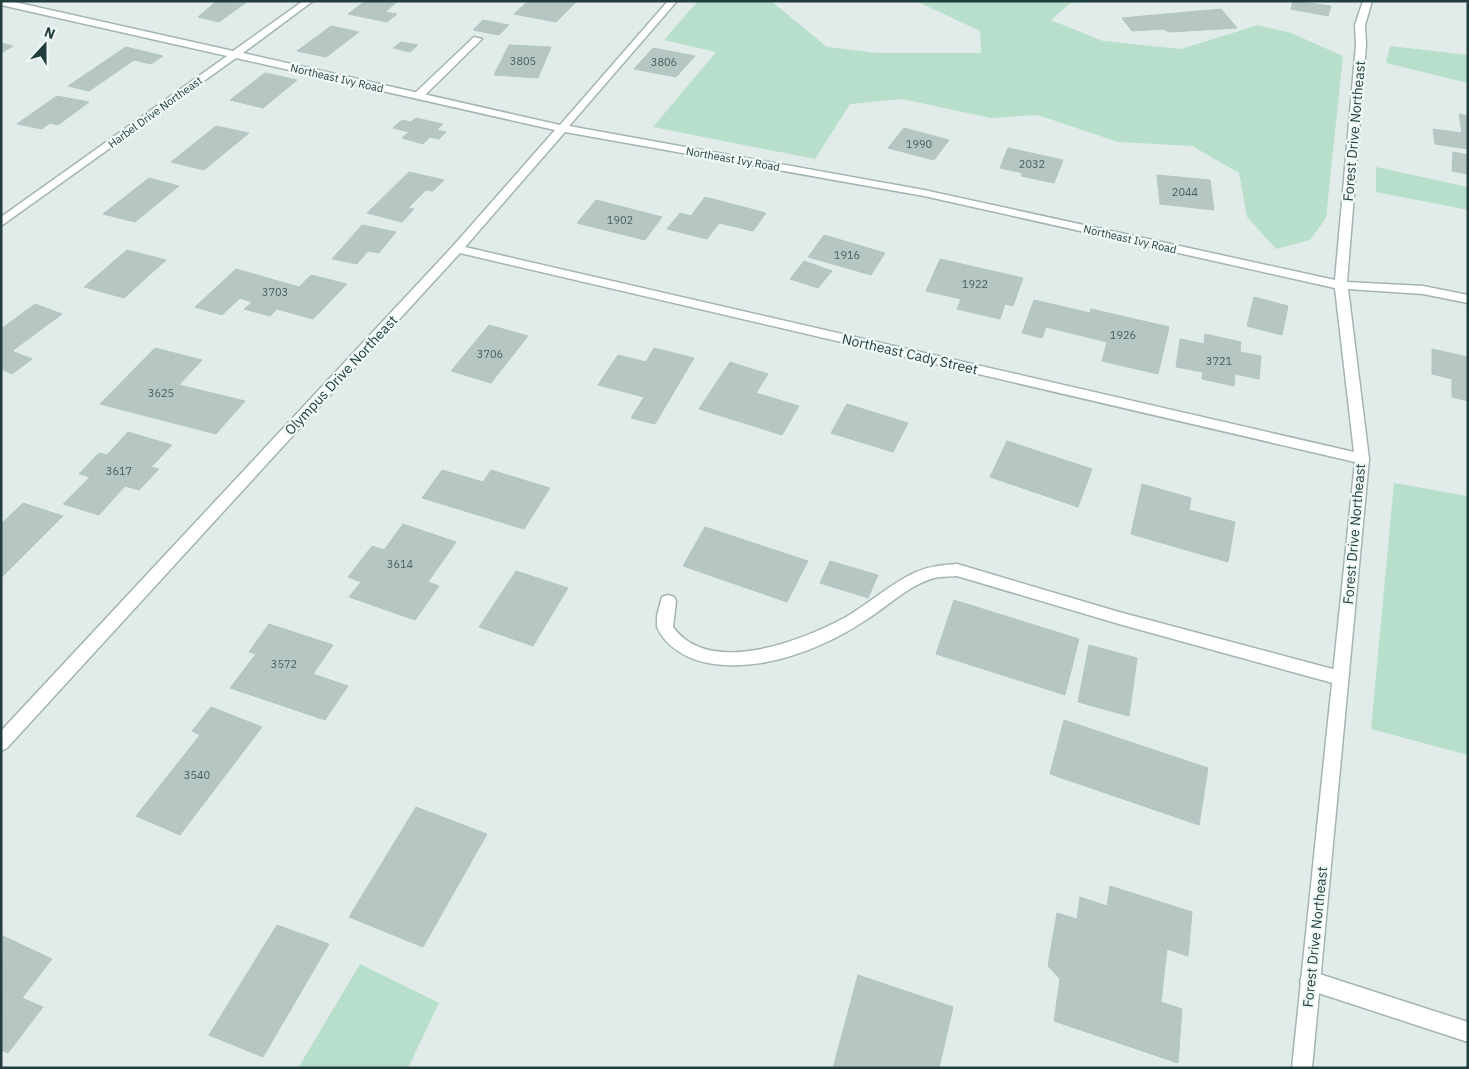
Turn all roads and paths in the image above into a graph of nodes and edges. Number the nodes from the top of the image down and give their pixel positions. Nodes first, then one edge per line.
1 (309, 1) edge
2 (673, 1) edge
3 (1368, 1) edge
4 (1, 2) edge
5 (477, 39) dead end
6 (234, 55) junction
7 (418, 96) junction
8 (561, 128) junction
9 (1, 223) edge
10 (457, 249) junction
11 (1341, 286) junction
12 (1468, 299) edge
13 (1362, 460) junction
14 (668, 602) dead end
15 (1340, 678) junction
16 (1, 743) edge
17 (1310, 981) junction
18 (1468, 1032) edge
19 (1302, 1068) edge

1 - 6 street, Harbel Drive Northeast
2 - 8 street, Olympus Drive Northeast
3 - 11 street, Forest Drive Northeast
4 - 6 street, Northeast Ivy Road
5 - 7 street
6 - 7 street, Northeast Ivy Road
6 - 9 street, Harbel Drive Northeast
7 - 8 street, Northeast Ivy Road
8 - 10 street, Olympus Drive Northeast
8 - 11 street, Northeast Ivy Road
10 - 13 street, Northeast Cady Street
10 - 16 street, Olympus Drive Northeast
11 - 12 street, Northeast Ivy Road
11 - 13 street, Forest Drive Northeast
13 - 15 street, Forest Drive Northeast
14 - 15 street
15 - 17 street, Forest Drive Northeast
17 - 18 street
17 - 19 street, Forest Drive Northeast

